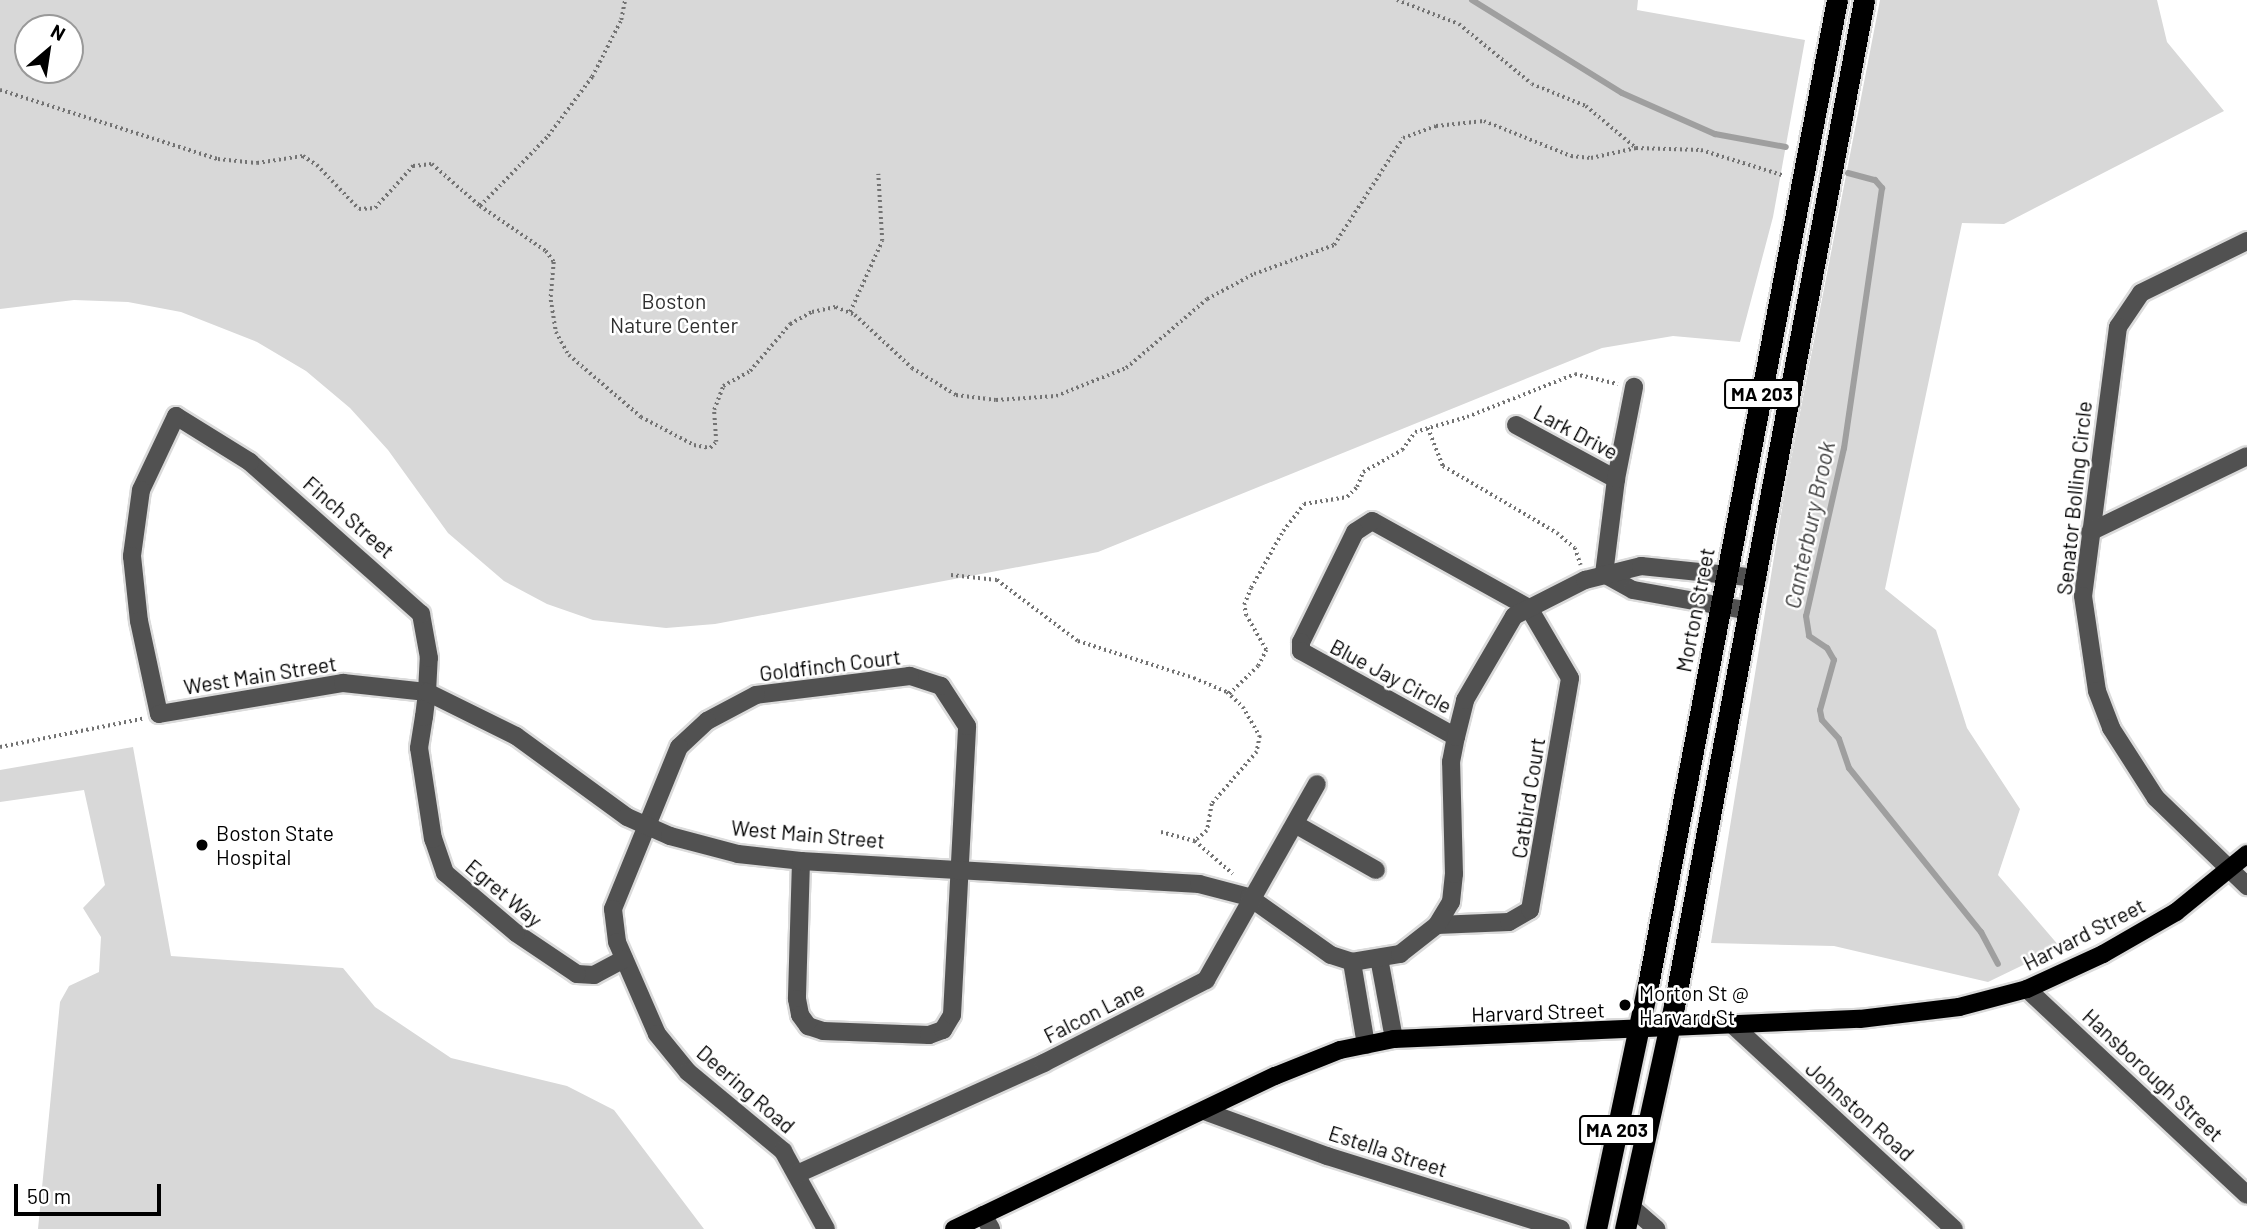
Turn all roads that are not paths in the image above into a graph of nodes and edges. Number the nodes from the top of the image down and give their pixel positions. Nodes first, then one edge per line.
1 (1837, 0) edge
2 (1864, 0) edge
3 (2247, 240) edge
4 (1634, 387) road end
5 (1516, 425) dead end
6 (2247, 456) edge
7 (1616, 479) junction
8 (2090, 532) junction
9 (1604, 573) junction
10 (1727, 574) junction
11 (1757, 578) junction
12 (1721, 606) junction
13 (1529, 608) junction
14 (1751, 611) junction
15 (427, 692) junction
16 (150, 716) joint
17 (1455, 737) junction
18 (1317, 784) dead end
19 (1294, 824) junction
20 (645, 827) junction
21 (2247, 853) edge
22 (801, 861) junction
23 (958, 868) junction
24 (1376, 870) dead end
25 (2230, 870) junction
26 (2247, 886) edge
27 (1253, 891) junction
28 (1437, 925) junction
29 (1379, 958) junction
30 (624, 959) junction
31 (1352, 962) junction
32 (2027, 989) junction
33 (1734, 1027) junction
34 (1668, 1030) junction
35 (1638, 1032) junction
36 (1394, 1039) junction
37 (1366, 1045) junction
38 (1204, 1111) junction
39 (797, 1174) junction
40 (2247, 1195) edge
41 (1630, 1206) junction
42 (987, 1222) edge
43 (826, 1229) edge
44 (954, 1229) edge
45 (1561, 1229) edge
46 (1596, 1229) edge
47 (1625, 1229) edge
48 (1656, 1229) edge
49 (1954, 1229) edge

1 - 10 highway, Morton Street / MA 203
2 - 11 highway, MA 203
3 - 8 street, Senator Bolling Circle
4 - 7 street
5 - 7 street, Lark Drive
6 - 8 street
7 - 9 street
8 - 25 street, Senator Bolling Circle
9 - 10 street
9 - 12 street
9 - 13 street
10 - 11 street
10 - 12 highway, Morton Street / MA 203
11 - 14 highway, MA 203
12 - 14 street
12 - 35 highway, Morton Street / MA 203
13 - 17 street
13 - 17 street, Blue Jay Circle
13 - 28 street, Catbird Court
14 - 34 highway, MA 203
15 - 16 street, West Main Street
15 - 16 street, Finch Street
15 - 20 street, West Main Street
15 - 30 street, Egret Way
17 - 28 street
18 - 19 street, Falcon Lane
19 - 24 street
19 - 27 street, Falcon Lane
20 - 22 street, West Main Street
20 - 23 street, Goldfinch Court
20 - 30 street, Deering Road
21 - 25 main road, Harvard Street
22 - 23 street, West Main Street
22 - 23 street, Goldfinch Court
23 - 27 street, West Main Street
25 - 26 street, Senator Bolling Circle
25 - 32 main road, Harvard Street
27 - 31 street, West Main Street
27 - 39 street, Falcon Lane
28 - 29 street
29 - 31 street
29 - 36 street
30 - 39 street, Deering Road
31 - 37 street
32 - 33 main road, Harvard Street
32 - 40 street, Hansborough Street
33 - 34 main road, Harvard Street
33 - 49 street, Johnston Road
34 - 35 main road, Harvard Street
34 - 41 highway, MA 203
35 - 36 main road, Harvard Street
35 - 46 highway, Morton Street / MA 203
36 - 37 main road, Harvard Street
37 - 38 main road, Harvard Street
38 - 42 main road, Harvard Street
38 - 45 street, Estella Street
39 - 43 street, Deering Road
41 - 47 highway, MA 203
41 - 48 street
42 - 44 main road, Harvard Street

